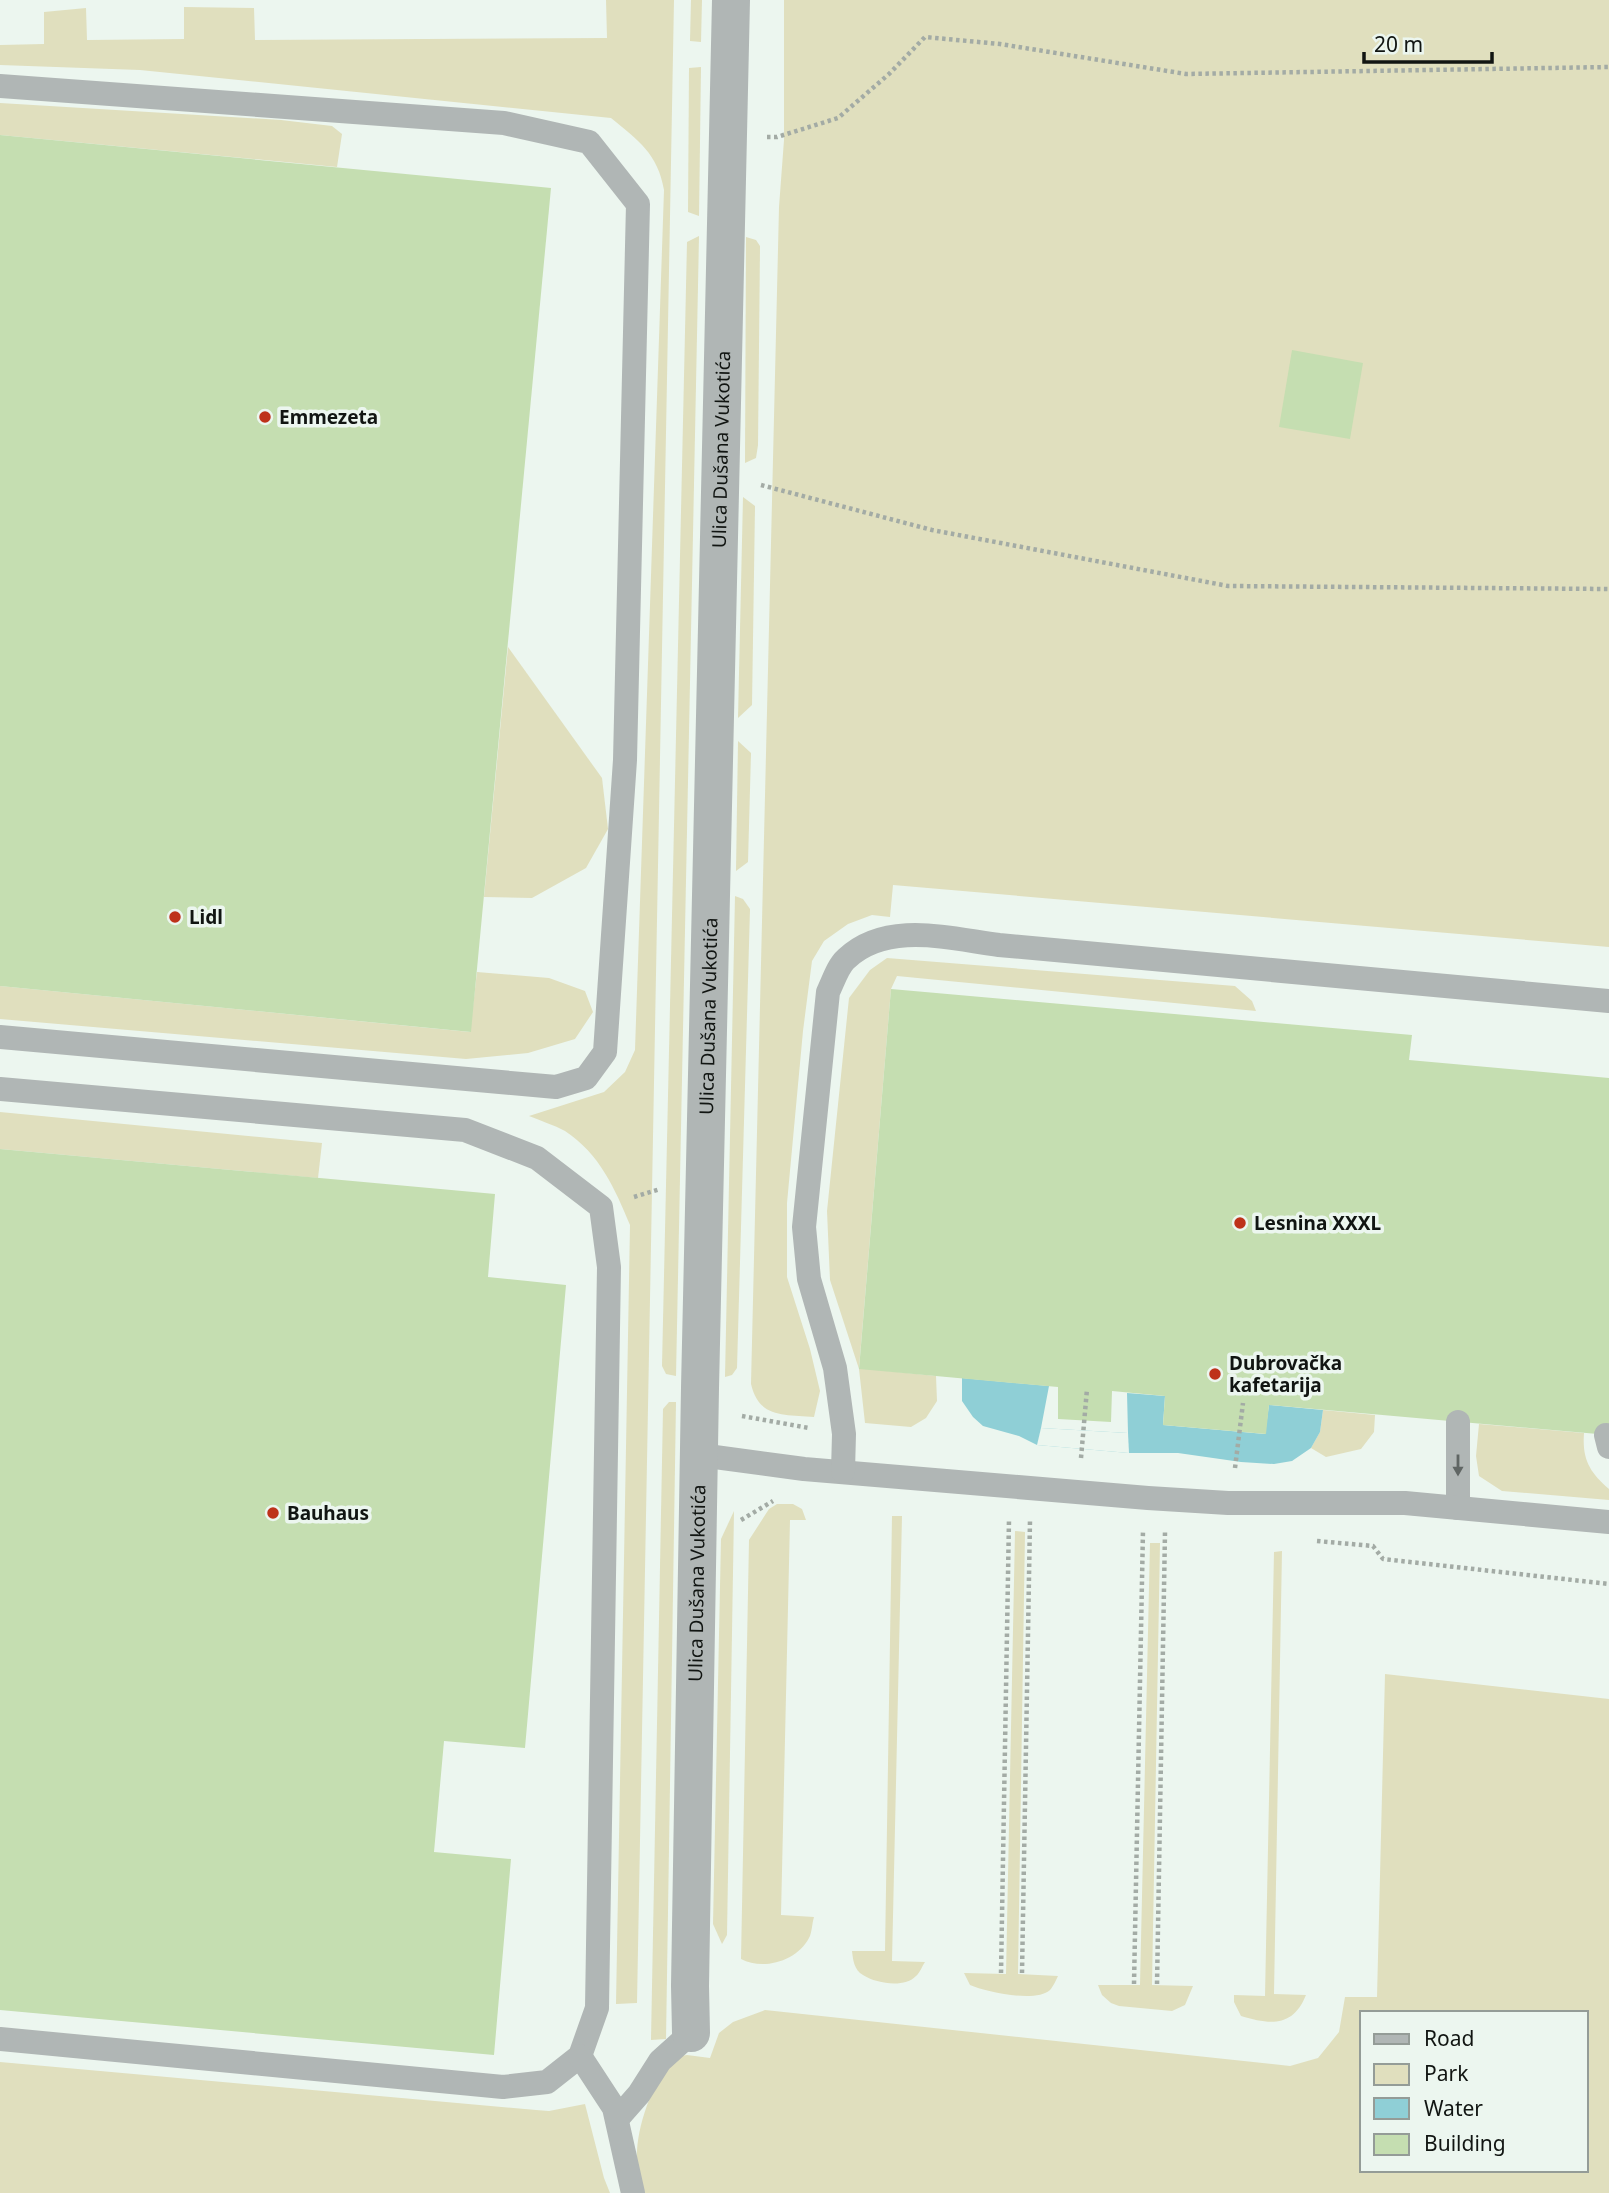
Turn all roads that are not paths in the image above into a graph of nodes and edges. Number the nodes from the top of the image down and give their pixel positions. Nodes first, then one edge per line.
1 (731, 0) edge
2 (0, 86) edge
3 (1609, 1000) edge
4 (0, 1037) edge
5 (0, 1089) edge
6 (1458, 1422) dead end
7 (700, 1455) junction
8 (843, 1471) junction
9 (1458, 1508) junction
10 (1609, 1522) edge
11 (691, 2034) joint
12 (0, 2039) edge
13 (580, 2056) junction
14 (617, 2119) junction
15 (633, 2193) edge

1 - 7 street, Ulica Dušana Vukotića
2 - 4 lane
3 - 8 lane
5 - 13 lane
6 -> 9 lane
7 - 8 lane
7 - 11 street, Ulica Dušana Vukotića
8 - 9 lane
9 - 10 lane
11 - 14 lane
12 - 13 lane
13 - 14 lane
14 - 15 lane

